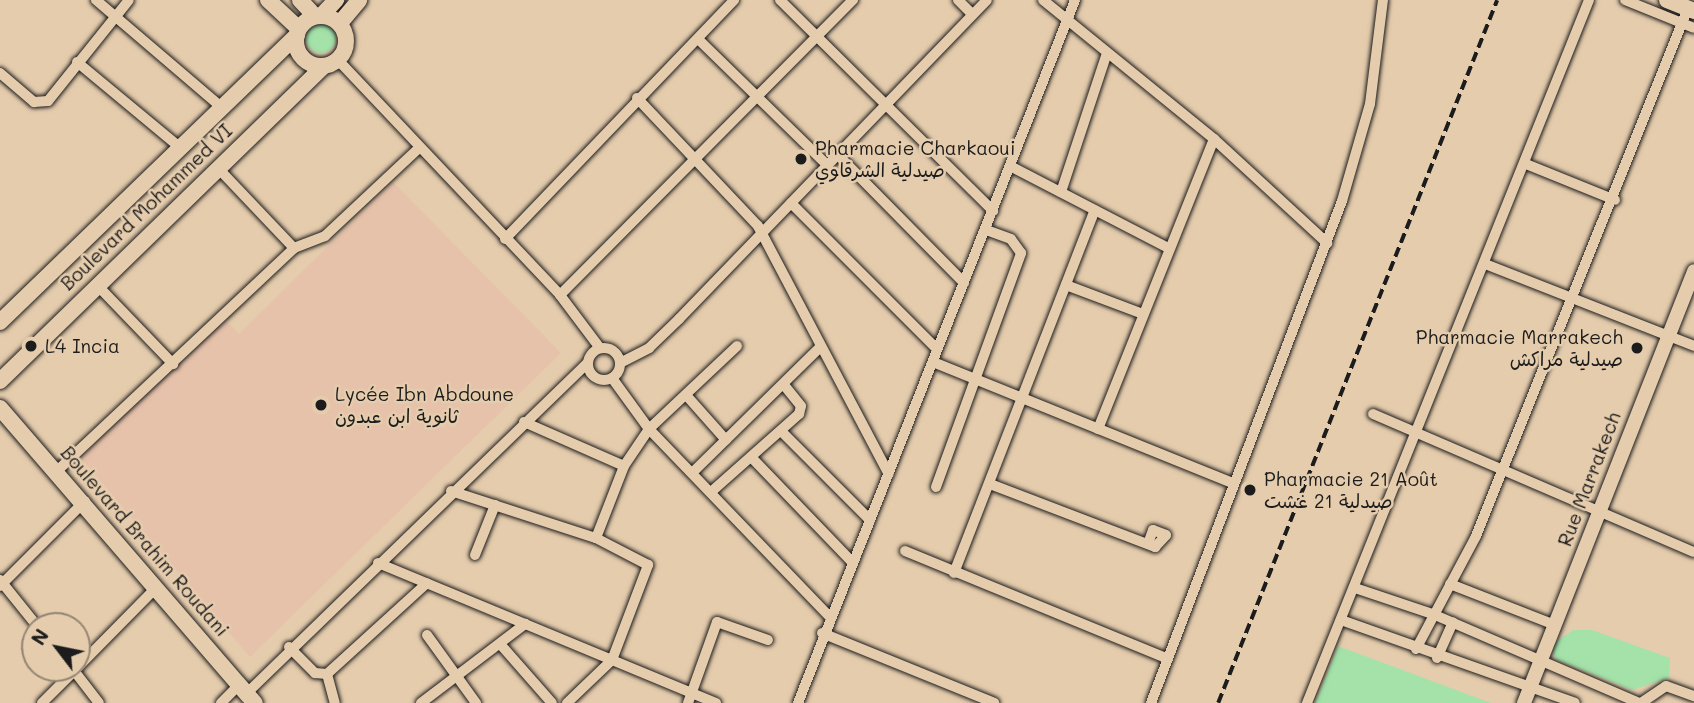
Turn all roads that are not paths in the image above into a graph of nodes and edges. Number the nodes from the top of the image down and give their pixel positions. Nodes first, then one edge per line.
1 (96, 0) edge
2 (129, 0) edge
3 (268, 0) edge
4 (300, 0) edge
5 (336, 0) edge
6 (359, 0) edge
7 (734, 0) edge
8 (780, 0) edge
9 (853, 0) edge
10 (958, 0) edge
11 (987, 0) edge
12 (1043, 0) edge
13 (1075, 0) edge
14 (1383, 0) edge
15 (1588, 0) edge
16 (1625, 0) edge
17 (1667, 0) edge
18 (972, 14) junction
19 (318, 15) junction
20 (116, 16) junction
21 (1690, 18) edge
22 (340, 23) junction
23 (1066, 24) junction
24 (298, 32) junction
25 (816, 36) junction
26 (698, 39) junction
27 (1107, 56) junction
28 (77, 62) junction
29 (331, 63) junction
30 (0, 72) edge
31 (760, 96) junction
32 (637, 98) junction
33 (883, 104) junction
34 (220, 106) junction
35 (1214, 139) junction
36 (178, 146) junction
37 (419, 148) junction
38 (837, 154) junction
39 (697, 163) junction
40 (826, 164) junction
41 (1526, 164) junction
42 (1010, 166) junction
43 (217, 167) junction
44 (1061, 192) junction
45 (1615, 200) junction
46 (791, 203) junction
47 (1095, 210) junction
48 (993, 211) junction
49 (986, 230) junction
50 (762, 235) junction
51 (505, 239) junction
52 (1327, 243) junction
53 (294, 248) junction
54 (1168, 248) junction
55 (1485, 264) junction
56 (1694, 271) edge
57 (964, 283) junction
58 (97, 285) junction
59 (1066, 285) junction
60 (559, 295) junction
61 (1574, 297) junction
62 (6, 306) edge
63 (1140, 313) junction
64 (0, 322) edge
65 (1669, 335) junction
66 (737, 346) dead end
67 (1694, 346) edge
68 (820, 347) junction
69 (600, 348) junction
70 (937, 349) junction
71 (933, 362) junction
72 (588, 363) junction
73 (620, 363) junction
74 (173, 364) junction
75 (612, 378) junction
76 (979, 380) junction
77 (0, 381) edge
78 (783, 384) junction
79 (686, 395) junction
80 (1023, 398) junction
81 (0, 408) edge
82 (1373, 414) dead end
83 (524, 422) junction
84 (649, 429) junction
85 (1098, 429) junction
86 (780, 431) junction
87 (1417, 437) junction
88 (726, 440) junction
89 (752, 458) junction
90 (624, 466) junction
91 (58, 470) junction
92 (1502, 471) junction
93 (692, 473) junction
94 (889, 474) junction
95 (1233, 483) junction
96 (990, 484) junction
97 (936, 487) dead end
98 (451, 491) junction
99 (711, 492) junction
100 (85, 500) junction
101 (495, 505) junction
102 (1595, 512) junction
103 (870, 520) junction
104 (596, 538) junction
105 (1149, 541) dead end
106 (905, 551) dead end
107 (1694, 552) edge
108 (475, 555) dead end
109 (852, 562) junction
110 (377, 563) junction
111 (954, 573) junction
112 (1, 583) edge
113 (427, 583) junction
114 (1450, 584) junction
115 (157, 587) junction
116 (1355, 588) junction
117 (25, 612) edge
118 (1435, 615) junction
119 (829, 616) junction
120 (1341, 620) junction
121 (1453, 622) junction
122 (525, 624) junction
123 (1555, 625) junction
124 (822, 633) junction
125 (427, 635) dead end
126 (768, 640) dead end
127 (501, 645) junction
128 (289, 647) junction
129 (1416, 649) junction
130 (91, 653) edge
131 (1437, 657) junction
132 (1166, 658) junction
133 (612, 660) junction
134 (1540, 665) junction
135 (327, 674) junction
136 (456, 677) junction
137 (62, 682) edge
138 (84, 682) edge
139 (1531, 687) junction
140 (247, 694) edge
141 (1694, 696) edge
142 (689, 698) edge
143 (42, 703) edge
144 (99, 703) edge
145 (221, 703) edge
146 (335, 703) edge
147 (421, 703) edge
148 (476, 703) edge
149 (552, 703) edge
150 (567, 703) edge
151 (716, 703) edge
152 (798, 703) edge
153 (994, 703) edge
154 (1151, 703) edge
155 (1307, 703) edge
156 (1524, 703) edge
157 (1575, 703) edge
158 (1640, 703) edge

1 - 20 street
2 - 20 street
3 - 24 main road
4 - 19 main road
5 - 19 main road
6 - 22 main road
7 - 26 street
8 - 25 street
9 - 25 street
10 - 18 street
11 - 18 street
12 - 23 street
13 - 23 street
14 - 52 street
15 - 41 street
16 - 21 street
17 - 21 main road
18 - 33 street
19 - 22 main road
19 - 24 main road
20 - 28 street
20 - 34 street
21 - 45 street
22 - 29 main road
23 - 27 street
23 - 42 street
24 - 29 main road
24 - 34 main road, Boulevard Mohammed VI
25 - 31 street
25 - 33 street
26 - 31 street
26 - 32 street
27 - 35 street
27 - 44 street
28 - 30 street
28 - 36 street
29 - 37 street
29 - 43 main road, Boulevard Mohammed VI
31 - 39 street
31 - 40 street
32 - 39 street
32 - 51 street
33 - 38 street
33 - 48 street
34 - 36 main road, Boulevard Mohammed VI
35 - 52 street
35 - 54 street
36 - 62 main road, Boulevard Mohammed VI
37 - 51 street
37 - 53 street
38 - 40 street
38 - 57 street
39 - 50 street
39 - 60 street
40 - 46 street
41 - 45 street
41 - 55 street
42 - 44 street
42 - 48 street
43 - 53 street
43 - 58 main road, Boulevard Mohammed VI
44 - 47 street
45 - 61 street
46 - 50 street
46 - 70 street
47 - 54 street
47 - 59 street
48 - 49 street
49 - 57 street
49 - 76 street
50 - 68 street
50 - 73 street
51 - 60 street
52 - 95 street
53 - 74 street
54 - 63 street
55 - 61 street
55 - 87 street
56 - 65 street, Rue Marrakech
57 - 70 street
58 - 74 street
58 - 77 main road, Boulevard Mohammed VI
59 - 63 street
59 - 80 street
60 - 69 street
61 - 65 street
61 - 92 street
62 - 64 main road, Boulevard Mohammed VI
63 - 85 street
65 - 67 street
65 - 102 street, Rue Marrakech
66 - 79 street
68 - 78 street
68 - 94 street
69 - 72 street
69 - 73 street
70 - 71 street
71 - 76 street
71 - 94 street
72 - 75 street
72 - 83 street
73 - 75 street
74 - 91 street
75 - 84 street
76 - 80 street
76 - 97 street
78 - 86 street
78 - 88 street
79 - 84 street
79 - 88 street
80 - 85 street
80 - 96 street
81 - 91 main road, Boulevard Brahim Roudani
82 - 87 street
83 - 90 street
83 - 98 street
84 - 90 street
84 - 93 street
85 - 95 street
86 - 89 street
86 - 103 street
87 - 92 street
87 - 116 street
88 - 93 street
89 - 99 street
89 - 109 street
90 - 104 street
91 - 100 main road, Boulevard Brahim Roudani
92 - 102 street
92 - 114 street
93 - 99 street
94 - 103 street
95 - 132 street
96 - 105 street
96 - 111 street
98 - 101 street
98 - 110 street
99 - 119 street
100 - 112 street
100 - 115 main road, Boulevard Brahim Roudani
101 - 104 street
101 - 108 street
102 - 107 street
102 - 123 street, Rue Marrakech
103 - 109 street
104 - 133 street
106 - 111 street
109 - 119 street
110 - 113 street
110 - 128 street
111 - 132 street
112 - 117 street
113 - 122 street
113 - 135 street
114 - 118 street
114 - 123 street
115 - 130 street
115 - 140 main road, Boulevard Brahim Roudani
116 - 118 street
116 - 120 street
118 - 121 street
118 - 129 street
119 - 124 street
120 - 129 street
120 - 155 street
121 - 131 street
121 - 134 street
122 - 127 street
122 - 133 street
123 - 134 street, Rue Marrakech
124 - 152 street
124 - 153 street
125 - 136 street
126 - 142 street
127 - 136 street
127 - 149 street
128 - 135 street
128 - 140 street
129 - 131 street
131 - 139 street
132 - 154 street
133 - 142 street
133 - 150 street
134 - 139 street, Rue Marrakech
134 - 158 street
135 - 146 street
136 - 147 street
136 - 148 street
137 - 143 street
138 - 144 street
139 - 156 street, Rue Marrakech
139 - 157 street
140 - 145 street
141 - 158 street
142 - 151 street

